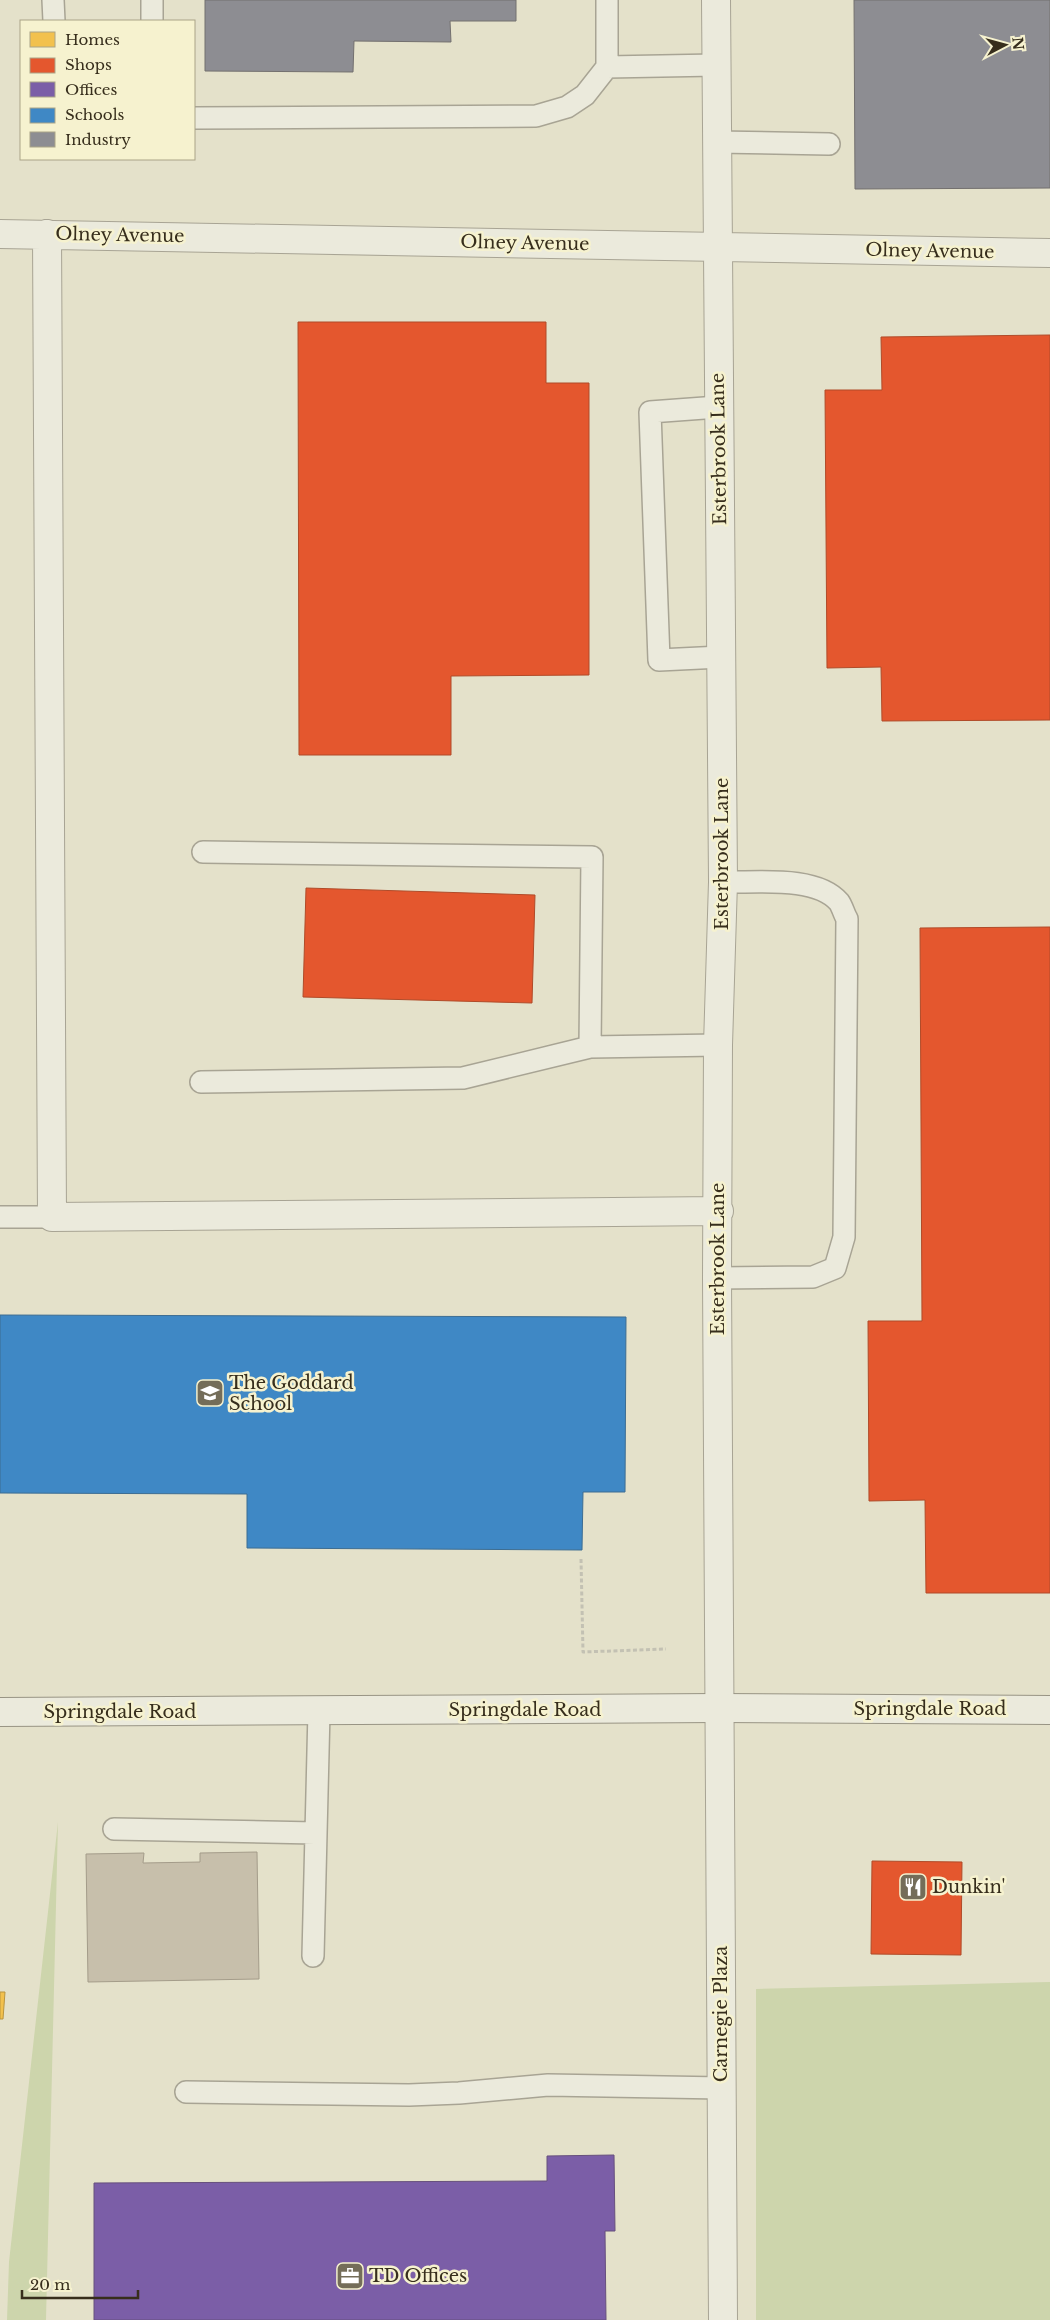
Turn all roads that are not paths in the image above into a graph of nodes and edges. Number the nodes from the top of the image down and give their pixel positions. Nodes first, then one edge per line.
1 (53, 0) edge
2 (152, 0) edge
3 (607, 0) edge
4 (716, 0) edge
5 (54, 20) edge
6 (152, 20) edge
7 (716, 65) junction
8 (608, 67) junction
9 (195, 118) edge
10 (716, 142) junction
11 (829, 144) dead end
12 (0, 234) edge
13 (47, 234) junction
14 (717, 246) junction
15 (1050, 253) edge
16 (718, 407) junction
17 (721, 657) junction
18 (202, 852) dead end
19 (723, 882) junction
20 (718, 1045) junction
21 (590, 1047) junction
22 (201, 1082) dead end
23 (719, 1211) junction
24 (0, 1217) edge
25 (52, 1217) junction
26 (717, 1278) junction
27 (720, 1708) junction
28 (1050, 1710) edge
29 (319, 1711) junction
30 (0, 1712) edge
31 (114, 1829) dead end
32 (315, 1834) junction
33 (313, 1956) dead end
34 (722, 2088) junction
35 (186, 2092) dead end
36 (722, 2320) edge

1 - 5 lane
2 - 6 lane
3 - 8 lane
4 - 7 street, Esterbrook Lane
7 - 8 lane
7 - 10 street, Esterbrook Lane
8 - 9 lane
10 - 11 lane
10 - 14 street, Esterbrook Lane
12 - 13 street, Olney Avenue
13 - 14 street, Olney Avenue
13 - 25 street
14 - 15 street, Olney Avenue
14 - 16 street, Esterbrook Lane
16 - 17 street, Esterbrook Lane
16 - 17 lane
17 - 19 street, Esterbrook Lane
18 - 21 lane
19 - 20 street, Esterbrook Lane
19 - 26 lane
20 - 21 lane
20 - 23 street, Esterbrook Lane
21 - 22 lane
23 - 25 street
23 - 26 street, Esterbrook Lane
24 - 25 lane
26 - 27 street, Esterbrook Lane
27 - 28 street, Springdale Road
27 - 29 street, Springdale Road
27 - 34 street, Carnegie Plaza
29 - 30 street, Springdale Road
29 - 32 lane
31 - 32 lane
32 - 33 lane
34 - 35 lane
34 - 36 street, Carnegie Plaza

